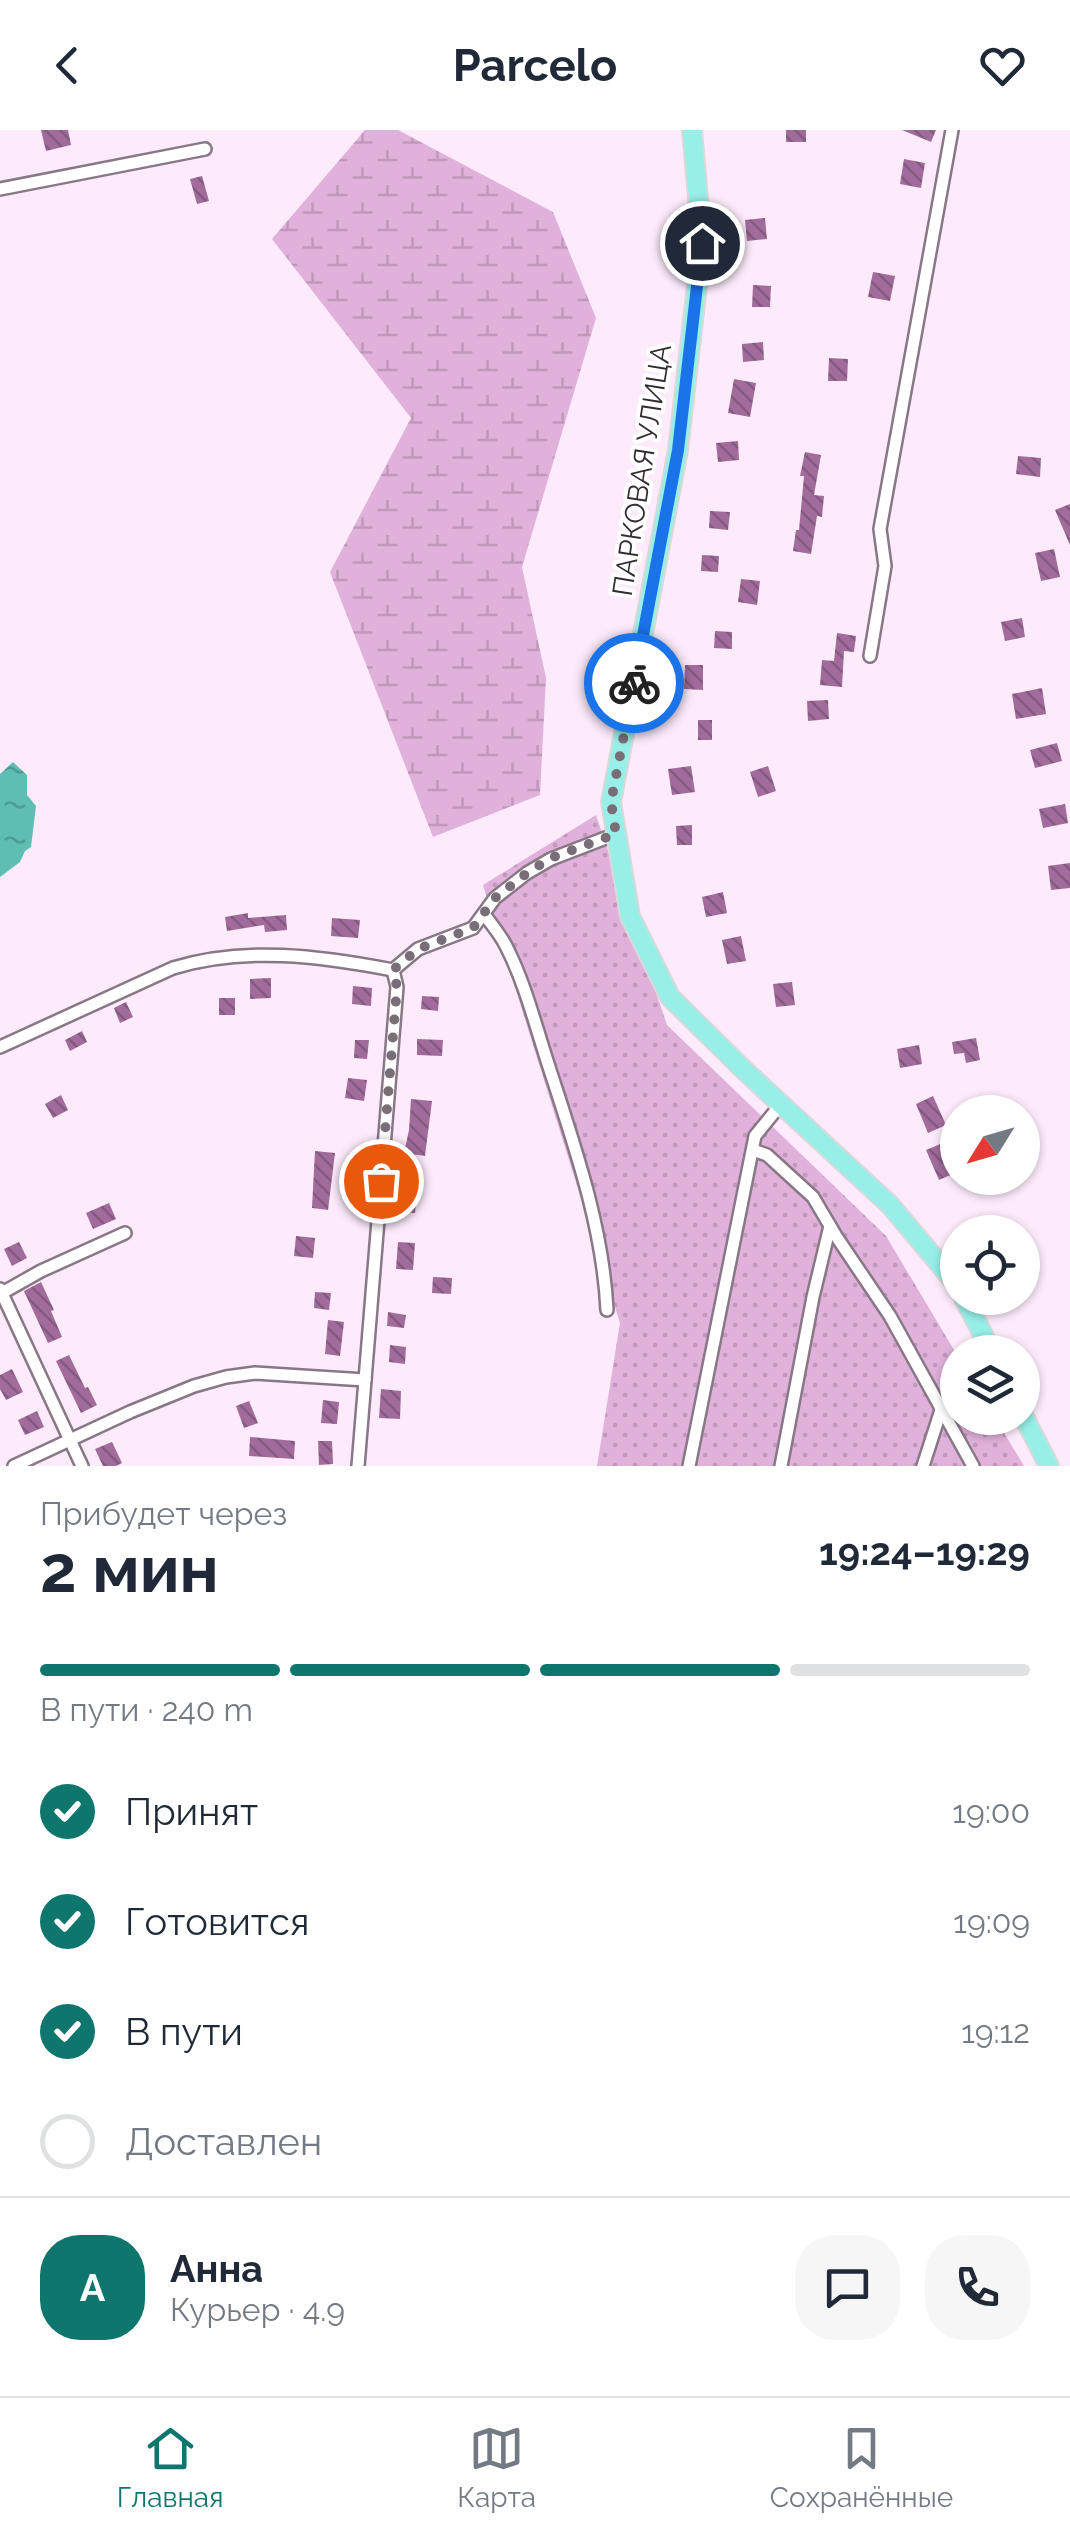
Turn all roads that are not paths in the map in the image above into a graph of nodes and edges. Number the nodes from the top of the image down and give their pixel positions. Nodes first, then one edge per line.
1 (692, 130) edge
2 (952, 130) edge
3 (205, 149) dead end
4 (0, 188) edge
5 (870, 656) dead end
6 (616, 834) junction
7 (484, 914) junction
8 (393, 970) junction
9 (0, 1048) edge
10 (781, 1104) junction
11 (753, 1150) junction
12 (830, 1226) junction
13 (124, 1233) dead end
14 (940, 1265) edge
15 (1, 1291) edge
16 (607, 1310) dead end
17 (365, 1380) junction
18 (940, 1408) edge
19 (940, 1413) edge
20 (955, 1435) edge
21 (1033, 1435) edge
22 (70, 1439) junction
23 (14, 1466) edge
24 (82, 1466) edge
25 (358, 1466) edge
26 (689, 1466) edge
27 (782, 1466) edge
28 (923, 1466) edge
29 (973, 1466) edge
30 (1049, 1466) edge

1 - 6 main road, ПАРКОВАЯ УЛИЦА
2 - 5 street
3 - 4 street
6 - 7 street
6 - 10 main road, ПАРКОВАЯ УЛИЦА
7 - 8 street
7 - 16 street
8 - 9 street
8 - 17 street
10 - 11 street
10 - 14 main road, ПАРКОВАЯ УЛИЦА
11 - 12 street
11 - 26 street
12 - 18 street
12 - 27 street
13 - 15 street
15 - 22 street
17 - 22 street
17 - 25 street
19 - 28 street
20 - 29 street
21 - 30 main road
22 - 23 street
22 - 24 street

